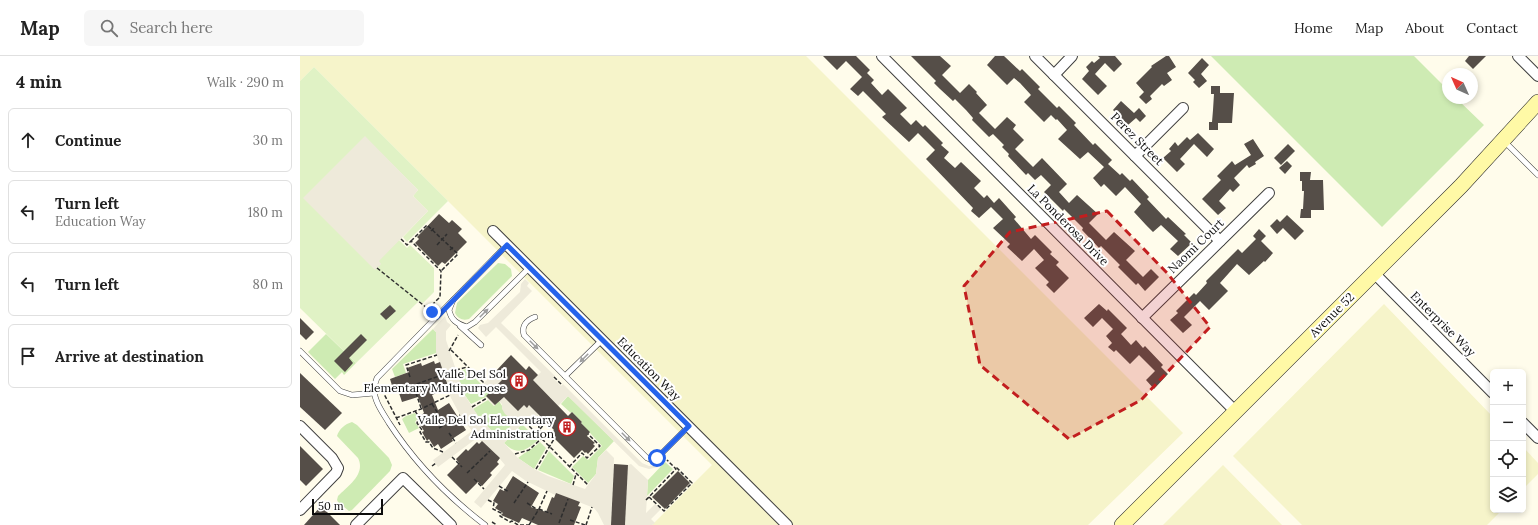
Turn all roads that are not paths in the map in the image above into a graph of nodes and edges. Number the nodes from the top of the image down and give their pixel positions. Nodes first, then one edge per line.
1 (882, 56) edge
2 (1035, 56) edge
3 (1072, 56) edge
4 (1518, 56) edge
5 (1054, 75) junction
6 (1538, 76) edge
7 (1538, 102) edge
8 (1183, 108) dead end
9 (1503, 140) junction
10 (1135, 156) junction
11 (1538, 175) edge
12 (1269, 193) dead end
13 (493, 231) dead end
14 (1220, 241) junction
15 (507, 245) junction
16 (530, 267) junction
17 (1374, 273) junction
18 (453, 300) junction
19 (535, 317) dead end
20 (1142, 318) junction
21 (460, 325) junction
22 (602, 340) junction
23 (481, 345) dead end
24 (300, 352) edge
25 (565, 376) junction
26 (1490, 389) edge
27 (374, 393) junction
28 (1236, 411) junction
29 (300, 426) edge
30 (689, 426) junction
31 (1526, 426) edge
32 (1538, 438) edge
33 (300, 510) edge
34 (356, 525) edge
35 (451, 525) edge
36 (485, 525) edge
37 (787, 525) edge
38 (1122, 525) edge

1 - 20 street, La Ponderosa Drive
2 - 5 street, Perez Street
3 - 5 street
4 - 6 street
5 - 10 street, Perez Street
7 - 9 main road, Avenue 52
8 - 10 street
9 - 11 lane
9 - 17 main road, Avenue 52
10 - 14 street, Perez Street
12 - 14 street, Naomi Court
13 - 15 street, Education Way
14 - 20 street, Naomi Court
15 - 16 street, Education Way
15 - 18 lane
21 -> 16 lane
16 - 22 street, Education Way
17 - 26 street, Enterprise Way
17 - 28 main road, Avenue 52
18 - 21 lane
18 - 27 lane
19 -> 25 lane
20 - 28 street, La Ponderosa Drive
21 - 23 lane
22 -> 25 lane
22 - 30 street, Education Way
24 - 27 lane
25 -> 30 lane
27 - 36 lane
28 - 38 main road, Avenue 52
29 - 33 street
30 - 37 street, Education Way
31 - 32 street
34 - 35 street

